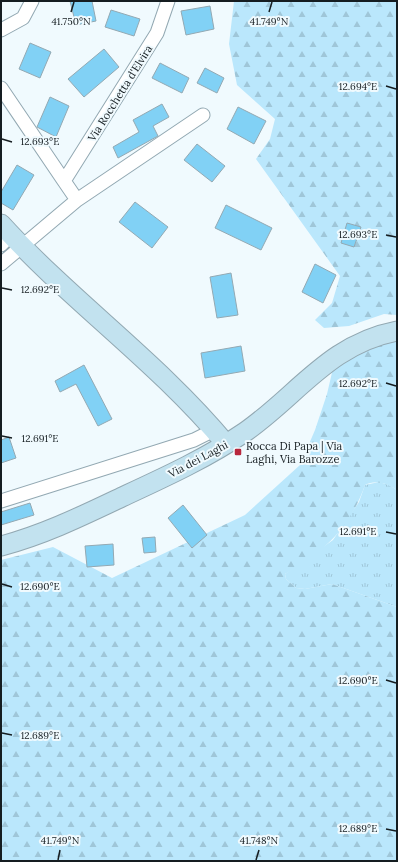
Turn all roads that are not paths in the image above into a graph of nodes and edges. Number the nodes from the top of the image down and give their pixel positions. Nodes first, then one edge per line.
1 (32, 1) edge
2 (168, 1) edge
3 (1, 30) edge
4 (1, 88) edge
5 (203, 115) dead end
6 (64, 181) junction
7 (77, 200) junction
8 (9, 238) edge
9 (1, 264) edge
10 (397, 330) edge
11 (220, 437) junction
12 (1, 501) edge
13 (1, 546) edge

1 - 3 street
2 - 6 street, Via Rocchetta d'Elvira
4 - 6 street
5 - 7 street
6 - 7 street
7 - 8 street
8 - 9 street
8 - 11 main road
10 - 11 main road, Via dei Laghi
11 - 12 street
11 - 13 main road, Via dei Laghi

